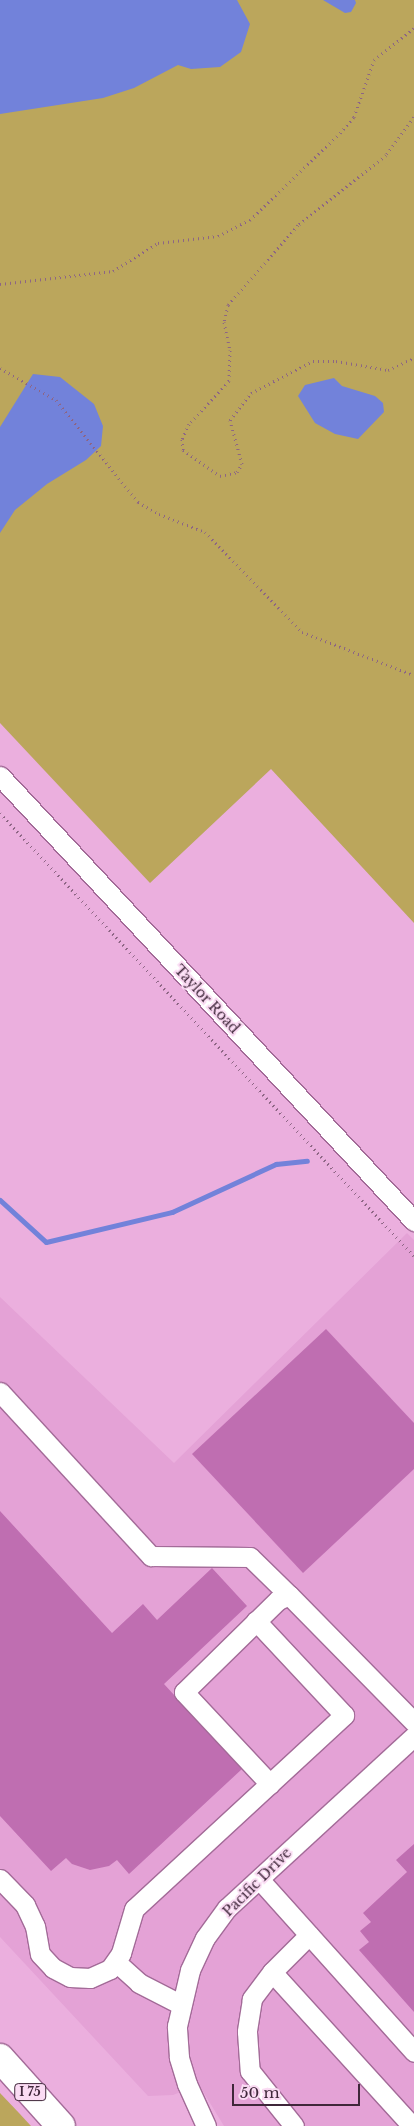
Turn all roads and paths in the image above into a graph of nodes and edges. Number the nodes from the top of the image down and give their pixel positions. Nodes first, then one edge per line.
1 (414, 28) edge
2 (414, 117) edge
3 (0, 284) edge
4 (414, 358) edge
5 (0, 368) edge
6 (414, 675) edge
7 (0, 776) edge
8 (0, 813) edge
9 (414, 1221) edge
10 (414, 1256) edge
11 (0, 1392) edge
12 (289, 1595) junction
13 (256, 1621) junction
14 (414, 1722) edge
15 (414, 1736) edge
16 (270, 1784) junction
17 (0, 1879) edge
18 (259, 1879) junction
19 (309, 1935) junction
20 (116, 1962) junction
21 (272, 1972) junction
22 (180, 2004) junction
23 (414, 2052) edge
24 (0, 2058) edge
25 (61, 2126) edge
26 (206, 2126) edge
27 (294, 2126) edge
28 (412, 2126) edge

1 - 3 path
2 - 4 path
5 - 6 path
7 - 9 street, Taylor Road
8 - 10 path
11 - 12 street
12 - 13 street
12 - 14 street
13 - 16 street
13 - 16 street
15 - 18 street, Pacific Drive
16 - 20 street
17 - 20 street
18 - 19 street
18 - 22 street, Pacific Drive
19 - 21 street
19 - 23 street
20 - 22 street
21 - 27 street
21 - 28 street
22 - 26 street, Pacific Drive
24 - 25 highway, I 75

